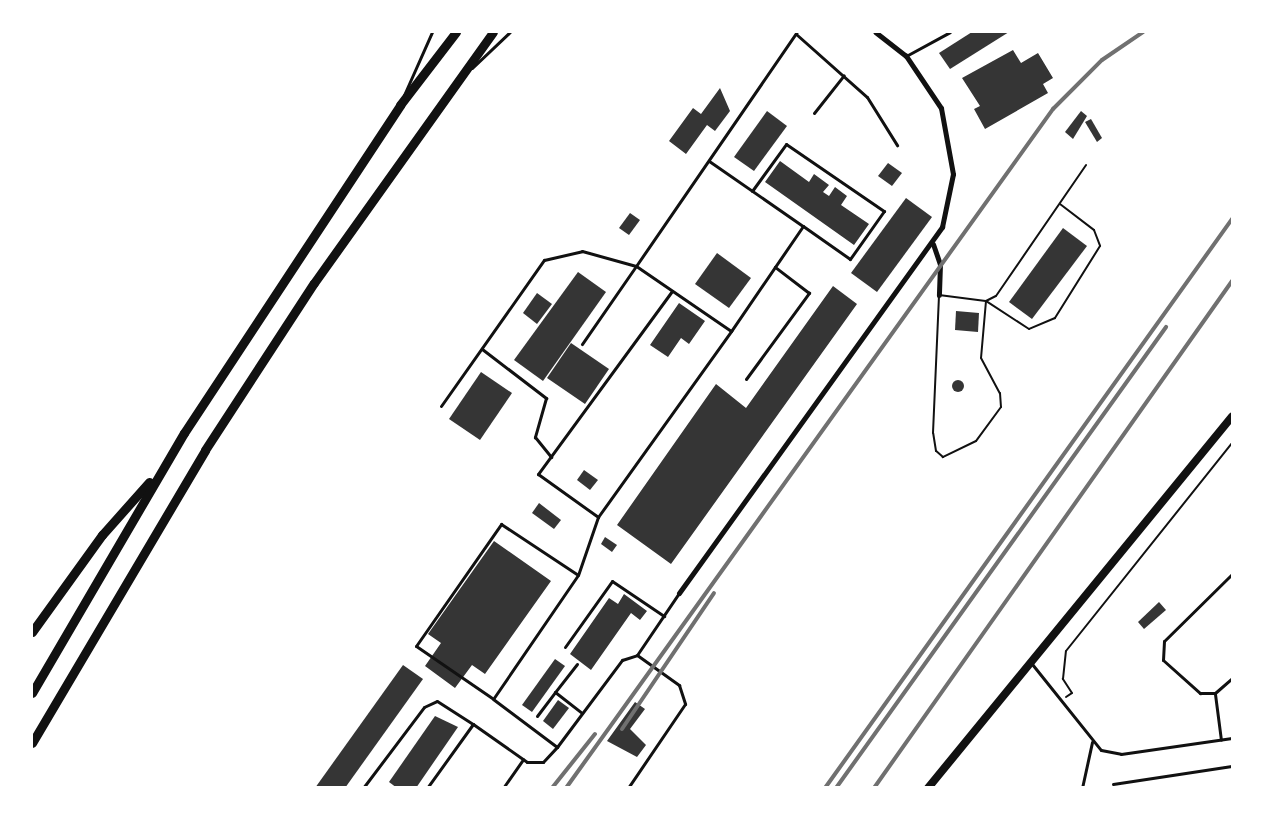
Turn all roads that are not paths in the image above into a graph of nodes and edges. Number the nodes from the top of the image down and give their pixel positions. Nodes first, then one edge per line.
1 (432, 32) edge
2 (456, 32) edge
3 (493, 32) edge
4 (510, 32) edge
5 (875, 32) edge
6 (950, 32) edge
7 (797, 33) edge
8 (906, 56) junction
9 (844, 75) junction
10 (400, 105) junction
11 (814, 112) dead end
12 (427, 119) junction
13 (897, 145) dead end
14 (709, 161) junction
15 (752, 191) junction
16 (803, 226) junction
17 (933, 244) junction
18 (636, 266) junction
19 (775, 267) junction
20 (673, 291) junction
21 (939, 295) road end
22 (731, 331) junction
23 (582, 344) dead end
24 (482, 348) junction
25 (746, 379) dead end
26 (441, 406) dead end
27 (1233, 416) edge
28 (551, 457) junction
29 (163, 467) junction
30 (598, 517) junction
31 (1233, 574) edge
32 (578, 575) junction
33 (679, 593) joint
34 (663, 616) junction
35 (32, 632) edge
36 (565, 647) dead end
37 (637, 655) junction
38 (1029, 661) junction
39 (576, 664) dead end
40 (1233, 678) edge
41 (555, 692) junction
42 (32, 693) edge
43 (1215, 693) junction
44 (493, 699) junction
45 (582, 713) junction
46 (537, 716) dead end
47 (473, 724) junction
48 (1233, 738) edge
49 (1221, 740) junction
50 (1092, 742) junction
51 (32, 743) edge
52 (557, 747) junction
53 (523, 759) junction
54 (1233, 766) edge
55 (1113, 784) dead end
56 (363, 788) edge
57 (427, 788) edge
58 (503, 788) edge
59 (628, 788) edge
60 (928, 788) edge
61 (1082, 788) edge

1 - 10 lane
2 - 10 highway
3 - 12 highway
4 - 12 lane
5 - 8 street
6 - 8 lane
7 - 9 lane
7 - 14 lane
8 - 17 street
9 - 11 lane
9 - 13 lane
10 - 29 highway
12 - 51 highway
14 - 15 lane
14 - 18 lane
15 - 16 lane
15 - 16 lane
16 - 19 lane
17 - 21 street
17 - 33 street
18 - 20 lane
18 - 23 lane
18 - 24 lane
19 - 22 lane
19 - 25 lane
20 - 22 lane
20 - 28 lane
22 - 30 lane
24 - 26 lane
24 - 28 lane
27 - 38 main road
28 - 30 lane
29 - 35 highway
29 - 42 highway
30 - 32 lane
31 - 43 lane
32 - 44 lane
32 - 44 lane
33 - 34 lane
34 - 36 lane
34 - 37 lane
37 - 45 lane
37 - 59 lane
38 - 50 lane
38 - 60 main road
39 - 41 lane
40 - 43 lane
41 - 45 lane
41 - 46 lane
43 - 49 lane
44 - 52 lane
45 - 52 lane
47 - 53 lane
47 - 56 lane
47 - 57 lane
48 - 49 lane
49 - 50 lane
50 - 61 lane
52 - 53 lane
53 - 58 lane
54 - 55 lane

